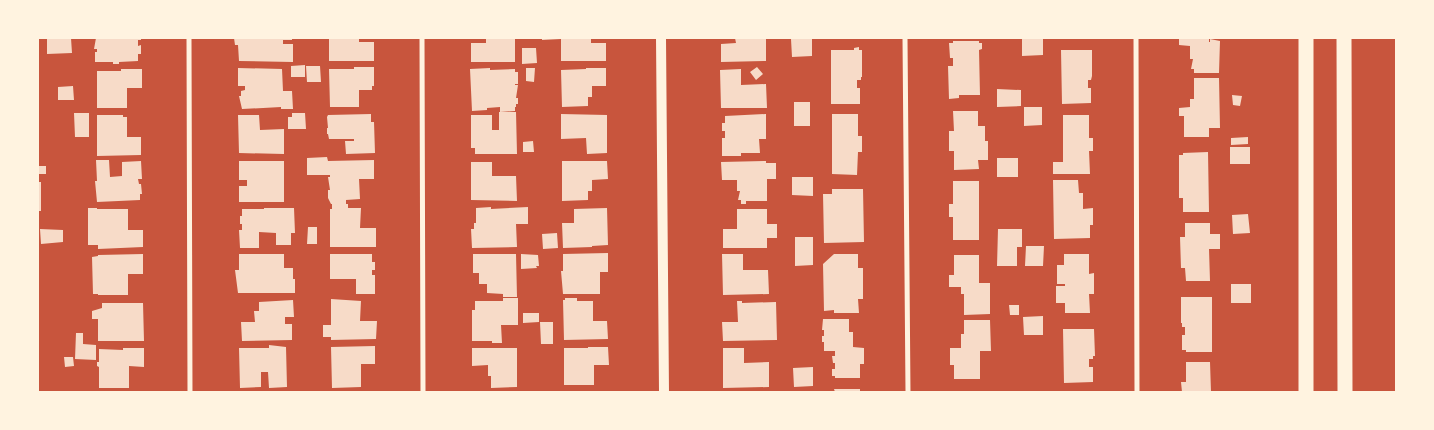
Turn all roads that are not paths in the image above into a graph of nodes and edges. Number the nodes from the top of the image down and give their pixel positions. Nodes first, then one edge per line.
1 (189, 38) edge
2 (422, 38) edge
3 (661, 38) edge
4 (905, 38) edge
5 (1136, 38) edge
6 (1306, 38) edge
7 (1344, 38) edge
8 (190, 392) edge
9 (423, 392) edge
10 (664, 392) edge
11 (908, 392) edge
12 (1137, 392) edge
13 (1306, 392) edge
14 (1345, 392) edge

1 - 8 street
2 - 9 street
3 - 10 main road
4 - 11 street
5 - 12 street
6 - 13 highway
7 - 14 highway

